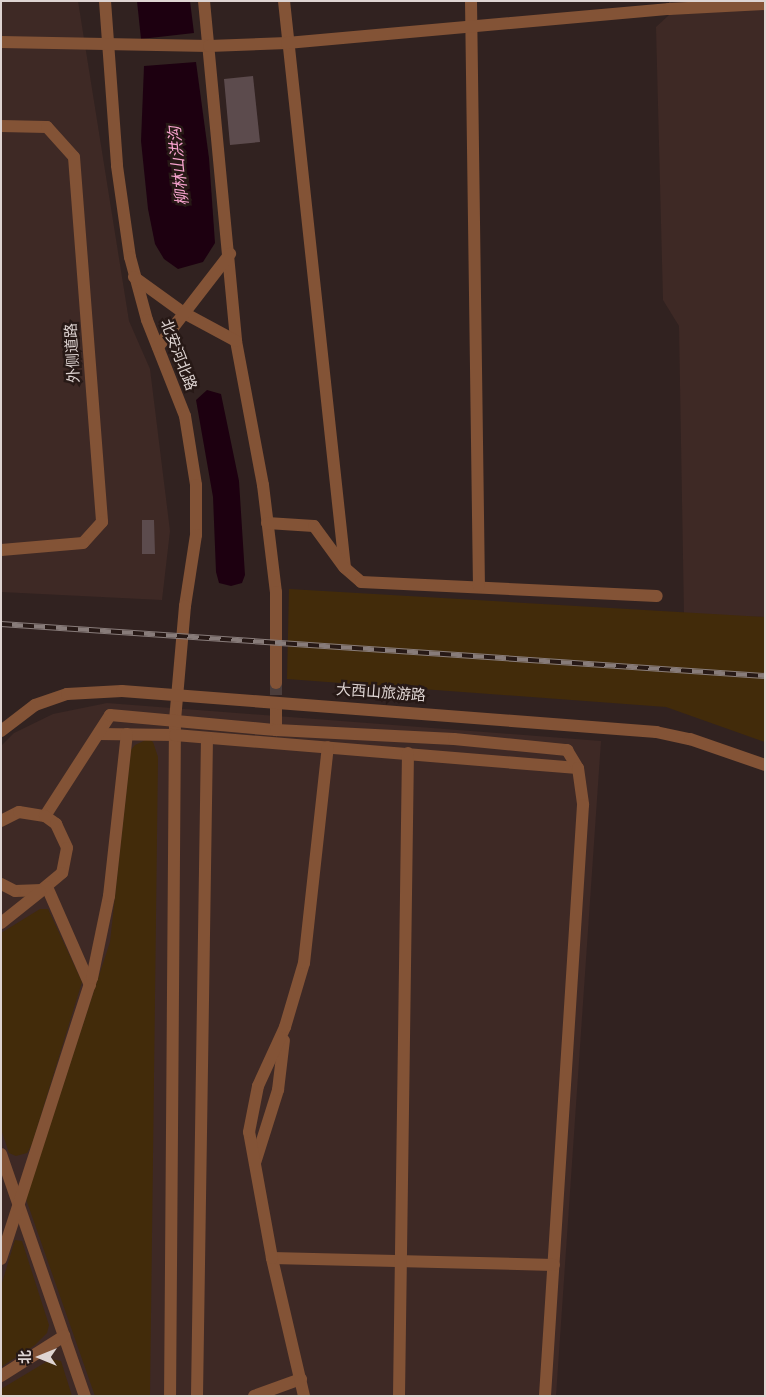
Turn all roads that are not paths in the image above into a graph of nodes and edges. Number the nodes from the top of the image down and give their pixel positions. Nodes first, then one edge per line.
1 (105, 1) edge
2 (204, 1) edge
3 (284, 1) edge
4 (471, 1) edge
5 (765, 4) edge
6 (646, 6) edge
7 (471, 28) junction
8 (1, 42) edge
9 (287, 43) junction
10 (108, 46) junction
11 (208, 46) junction
12 (1, 126) edge
13 (230, 254) junction
14 (134, 277) junction
15 (184, 313) junction
16 (236, 341) junction
17 (158, 347) junction
18 (268, 523) junction
19 (1, 550) edge
20 (345, 568) junction
21 (479, 586) junction
22 (657, 596) dead end
23 (276, 683) tunnel mouth
24 (178, 695) junction
25 (276, 708) tunnel mouth
26 (176, 720) junction
27 (276, 730) junction
28 (1, 731) edge
29 (99, 734) junction
30 (127, 734) junction
31 (175, 735) junction
32 (207, 739) junction
33 (328, 747) junction
34 (408, 752) junction
35 (765, 765) edge
36 (578, 768) junction
37 (45, 816) junction
38 (1, 821) edge
39 (1, 884) edge
40 (44, 889) junction
41 (1, 923) edge
42 (90, 985) junction
43 (285, 1027) junction
44 (1, 1154) edge
45 (254, 1168) junction
46 (4, 1175) edge
47 (19, 1202) junction
48 (272, 1258) junction
49 (1, 1259) edge
50 (401, 1260) junction
51 (554, 1265) junction
52 (64, 1336) junction
53 (1, 1376) edge
54 (301, 1379) junction
55 (85, 1396) edge
56 (170, 1396) edge
57 (197, 1396) edge
58 (254, 1396) edge
59 (304, 1396) edge
60 (399, 1396) edge
61 (544, 1396) edge

1 - 10 street, 北安河北路
2 - 11 street
3 - 9 street
4 - 7 street
5 - 6 street
6 - 7 street
7 - 9 street
7 - 21 street
8 - 10 street
9 - 11 street
9 - 20 street
10 - 11 street
10 - 14 street, 北安河北路
11 - 13 street
12 - 19 street, 外侧道路
13 - 15 street
13 - 16 street
14 - 15 street
14 - 17 street, 北安河北路
15 - 16 street
15 - 17 street
16 - 18 street
17 - 24 street, 北安河北路
18 - 20 street
18 - 23 street
20 - 21 street
21 - 22 street
24 - 26 street, 北安河北路
24 - 28 street, 大西山旅游路
24 - 35 street, 大西山旅游路
25 - 27 street
26 - 27 street
26 - 29 street
26 - 31 street, 北安河北路
27 - 36 street
29 - 30 street
29 - 37 street
30 - 31 street
30 - 42 street
31 - 32 street
31 - 56 street, 北安河北路
32 - 33 street
32 - 57 street
33 - 34 street
33 - 43 street
34 - 36 street
34 - 50 street
36 - 51 street
37 - 38 street
37 - 40 street
39 - 40 street
40 - 41 street
40 - 42 street
42 - 47 street
43 - 45 street
43 - 45 street
44 - 46 street
45 - 48 street
46 - 47 street
47 - 49 street
47 - 52 street
48 - 50 street
48 - 54 street
50 - 51 street
50 - 60 street
51 - 61 street
52 - 53 street
52 - 55 street
54 - 58 street
54 - 59 street

